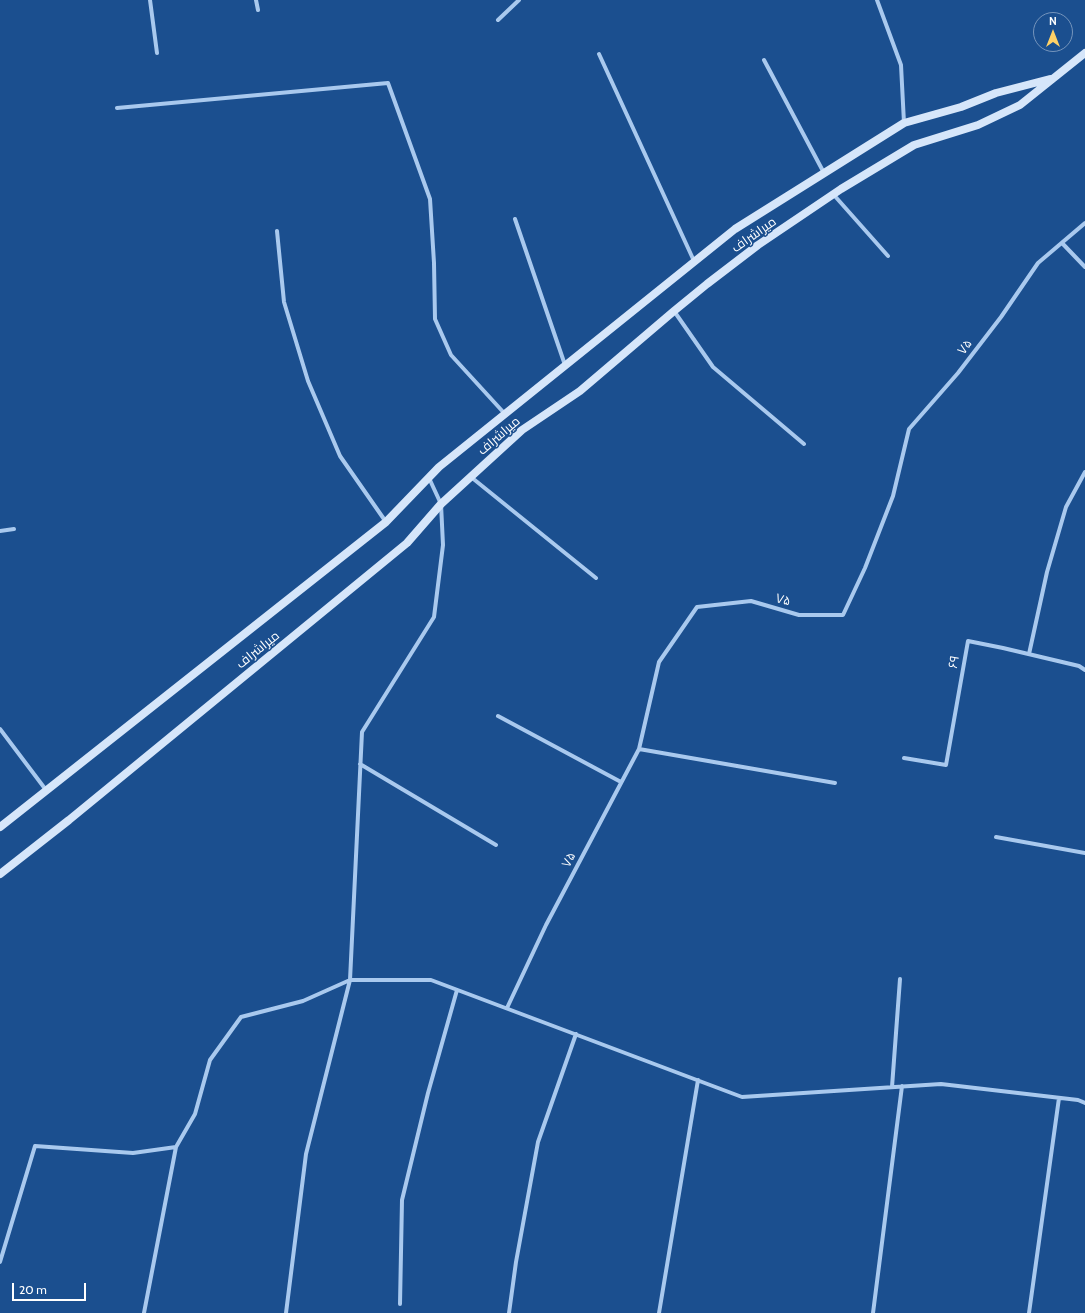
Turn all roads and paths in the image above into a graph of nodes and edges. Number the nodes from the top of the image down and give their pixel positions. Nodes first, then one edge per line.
1 (150, 0) edge
2 (256, 0) edge
3 (519, 0) edge
4 (877, 0) edge
5 (258, 10) dead end
6 (498, 20) dead end
7 (1085, 52) edge
8 (157, 53) dead end
9 (599, 54) dead end
10 (764, 60) dead end
11 (1055, 77) junction
12 (117, 108) dead end
13 (904, 123) junction
14 (824, 174) junction
15 (833, 194) junction
16 (515, 219) dead end
17 (1085, 223) edge
18 (277, 231) dead end
19 (1062, 243) junction
20 (888, 256) dead end
21 (695, 261) junction
22 (1085, 267) edge
23 (674, 311) junction
24 (565, 366) junction
25 (505, 414) junction
26 (804, 444) dead end
27 (1085, 472) edge
28 (471, 477) junction
29 (428, 478) junction
30 (441, 504) junction
31 (386, 522) junction
32 (14, 529) dead end
33 (0, 531) edge
34 (596, 578) dead end
35 (1029, 654) junction
36 (1085, 670) edge
37 (498, 716) dead end
38 (0, 729) edge
39 (639, 749) junction
40 (904, 758) dead end
41 (360, 764) junction
42 (621, 782) junction
43 (835, 783) dead end
44 (46, 791) junction
45 (0, 827) edge
46 (996, 837) dead end
47 (496, 844) dead end
48 (1085, 853) edge
49 (0, 874) edge
50 (900, 979) dead end
51 (350, 980) junction
52 (457, 990) junction
53 (507, 1008) junction
54 (576, 1034) junction
55 (698, 1080) junction
56 (902, 1086) junction
57 (892, 1087) junction
58 (1059, 1098) junction
59 (1085, 1103) edge
60 (176, 1147) junction
61 (0, 1262) edge
62 (400, 1304) dead end
63 (144, 1313) edge
64 (286, 1313) edge
65 (509, 1313) edge
66 (659, 1313) edge
67 (873, 1313) edge
68 (1028, 1313) edge

1 - 8 street
2 - 5 street
3 - 6 street
4 - 13 street
7 - 11 street, میراشراف
9 - 21 street
10 - 14 street
11 - 13 street, میراشراف
11 - 15 street, میراشراف
12 - 25 street
13 - 14 street, میراشراف
14 - 21 street, میراشراف
15 - 20 street
15 - 23 street, میراشراف
16 - 24 street
17 - 19 street, ۷۵
18 - 31 street
19 - 22 street
19 - 39 street, ۷۵
21 - 24 street, میراشراف
23 - 26 street
23 - 28 street, میراشراف
24 - 25 street, میراشراف
25 - 29 street, میراشراف
27 - 35 street
28 - 30 street, میراشراف
28 - 34 street
29 - 30 street
29 - 31 street, میراشراف
30 - 41 street
30 - 49 street, میراشراف
31 - 44 street, میراشراف
32 - 33 street
35 - 36 street, ۶۹
35 - 40 street, ۶۹
37 - 42 street
38 - 44 street
39 - 42 street, ۷۵
39 - 43 street
41 - 47 street
41 - 51 street
42 - 53 street, ۷۵
44 - 45 street, میراشراف
46 - 48 street
50 - 57 street
51 - 52 street
51 - 60 street
51 - 64 street
52 - 53 street
52 - 62 street
53 - 54 street
54 - 55 street
54 - 65 street
55 - 57 street
55 - 66 street
56 - 57 street
56 - 58 street
56 - 67 street
58 - 59 street
58 - 68 street
60 - 61 street
60 - 63 street

